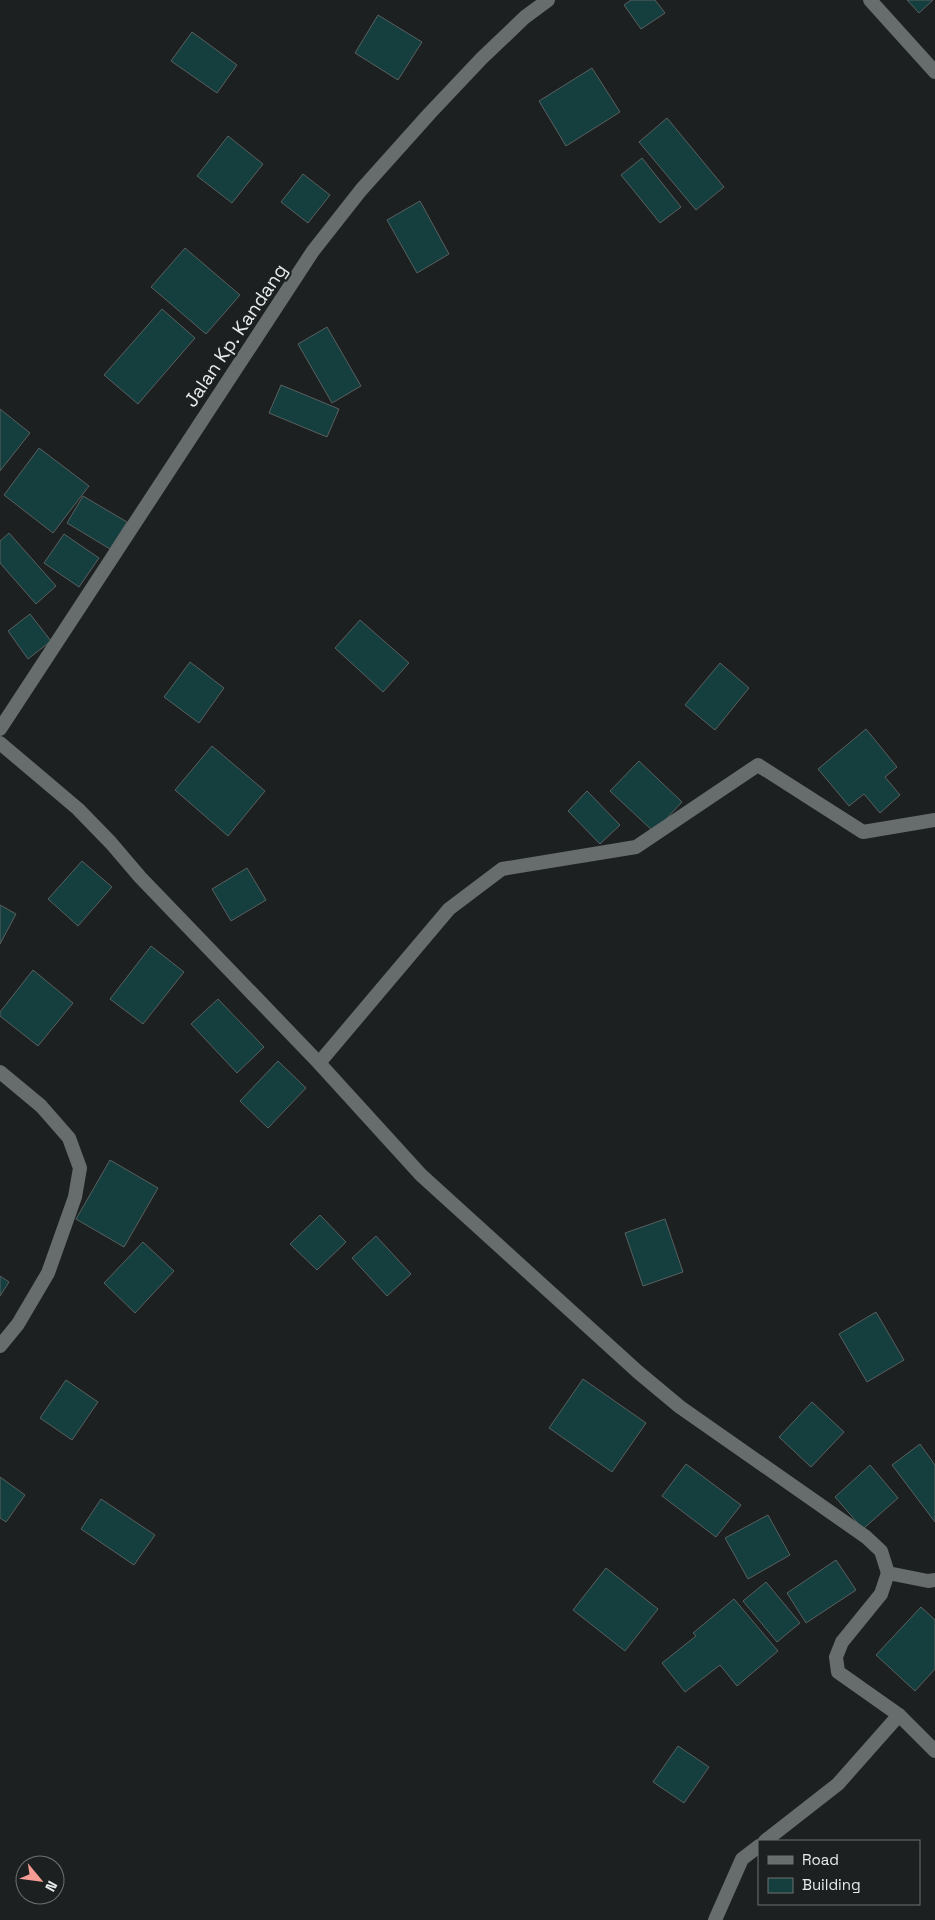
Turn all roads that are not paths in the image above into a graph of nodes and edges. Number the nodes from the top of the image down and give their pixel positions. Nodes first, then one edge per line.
1 (548, 0) edge
2 (870, 0) edge
3 (935, 72) edge
4 (0, 729) edge
5 (0, 743) edge
6 (935, 820) edge
7 (319, 1063) junction
8 (0, 1072) edge
9 (0, 1346) edge
10 (888, 1573) junction
11 (935, 1580) edge
12 (899, 1716) junction
13 (935, 1752) edge
14 (766, 1840) edge
15 (758, 1847) edge
16 (716, 1920) edge

1 - 4 street, Jalan Kp. Kandang
2 - 3 street
5 - 7 street
6 - 7 street
7 - 10 street
8 - 9 street
10 - 11 street
10 - 12 street
12 - 13 street
12 - 14 street
15 - 16 street

